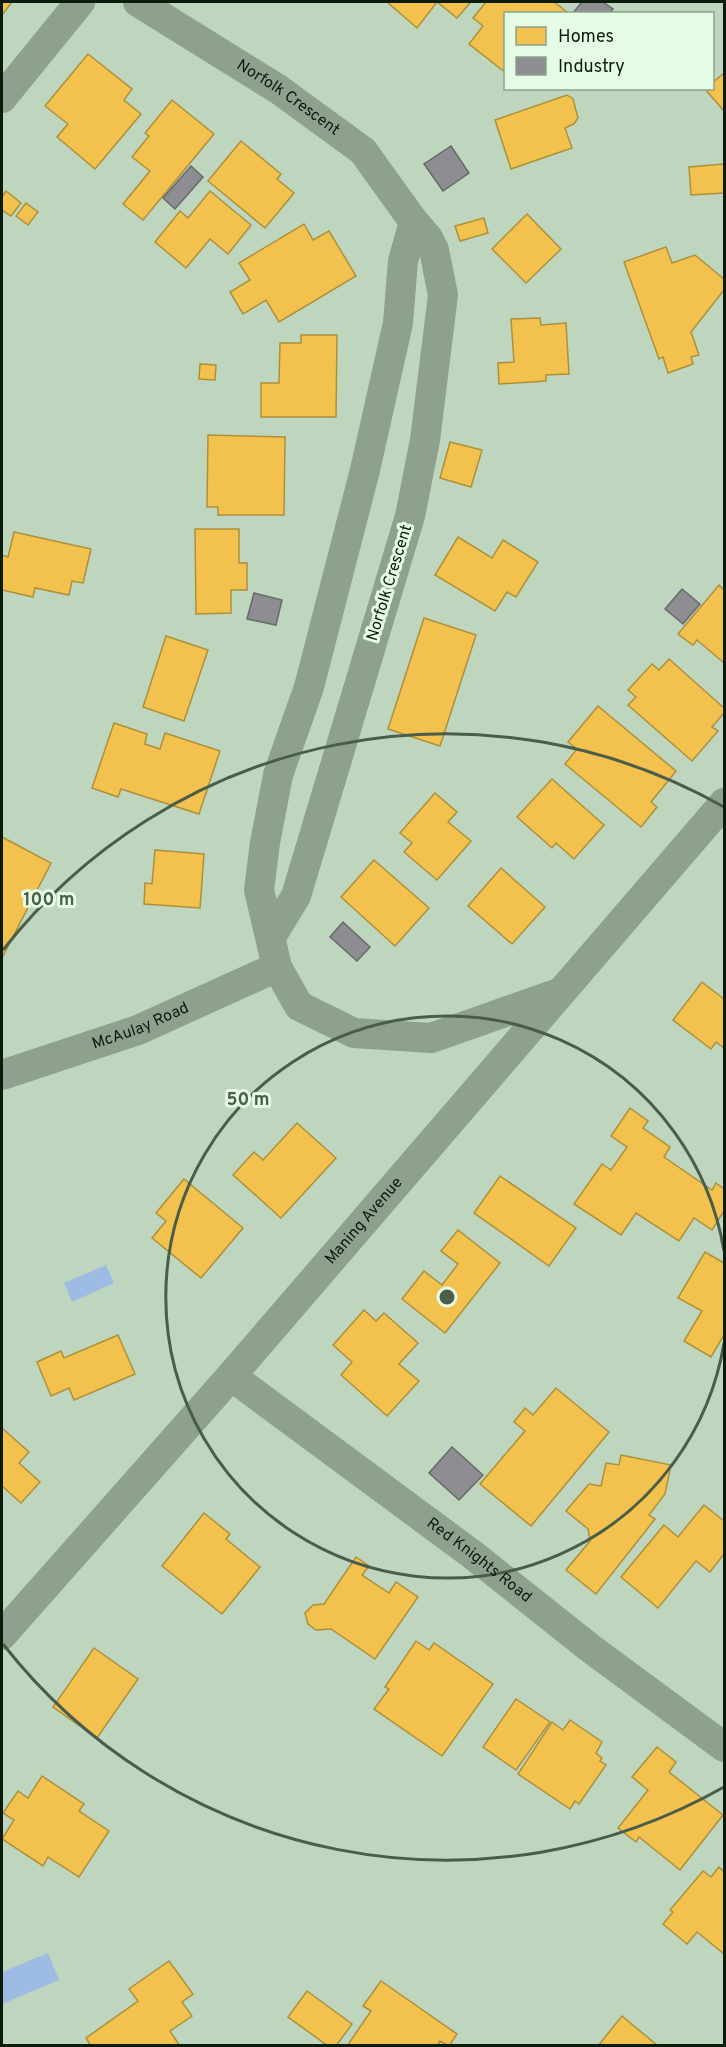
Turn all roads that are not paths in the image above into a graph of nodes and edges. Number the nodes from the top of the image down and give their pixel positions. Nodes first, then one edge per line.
1 (80, 2) edge
2 (138, 2) edge
3 (2, 98) edge
4 (414, 222) junction
5 (724, 802) edge
6 (271, 938) junction
7 (276, 967) junction
8 (562, 992) junction
9 (2, 1075) edge
10 (231, 1376) junction
11 (2, 1635) edge
12 (724, 1747) edge

1 - 3 street
2 - 4 street, Norfolk Crescent
4 - 6 street
4 - 6 street, Norfolk Crescent
5 - 8 street, Maning Avenue
6 - 7 street
7 - 8 street
7 - 9 street, McAulay Road
8 - 10 street, Maning Avenue
10 - 11 street, Maning Avenue
10 - 12 street, Red Knights Road

